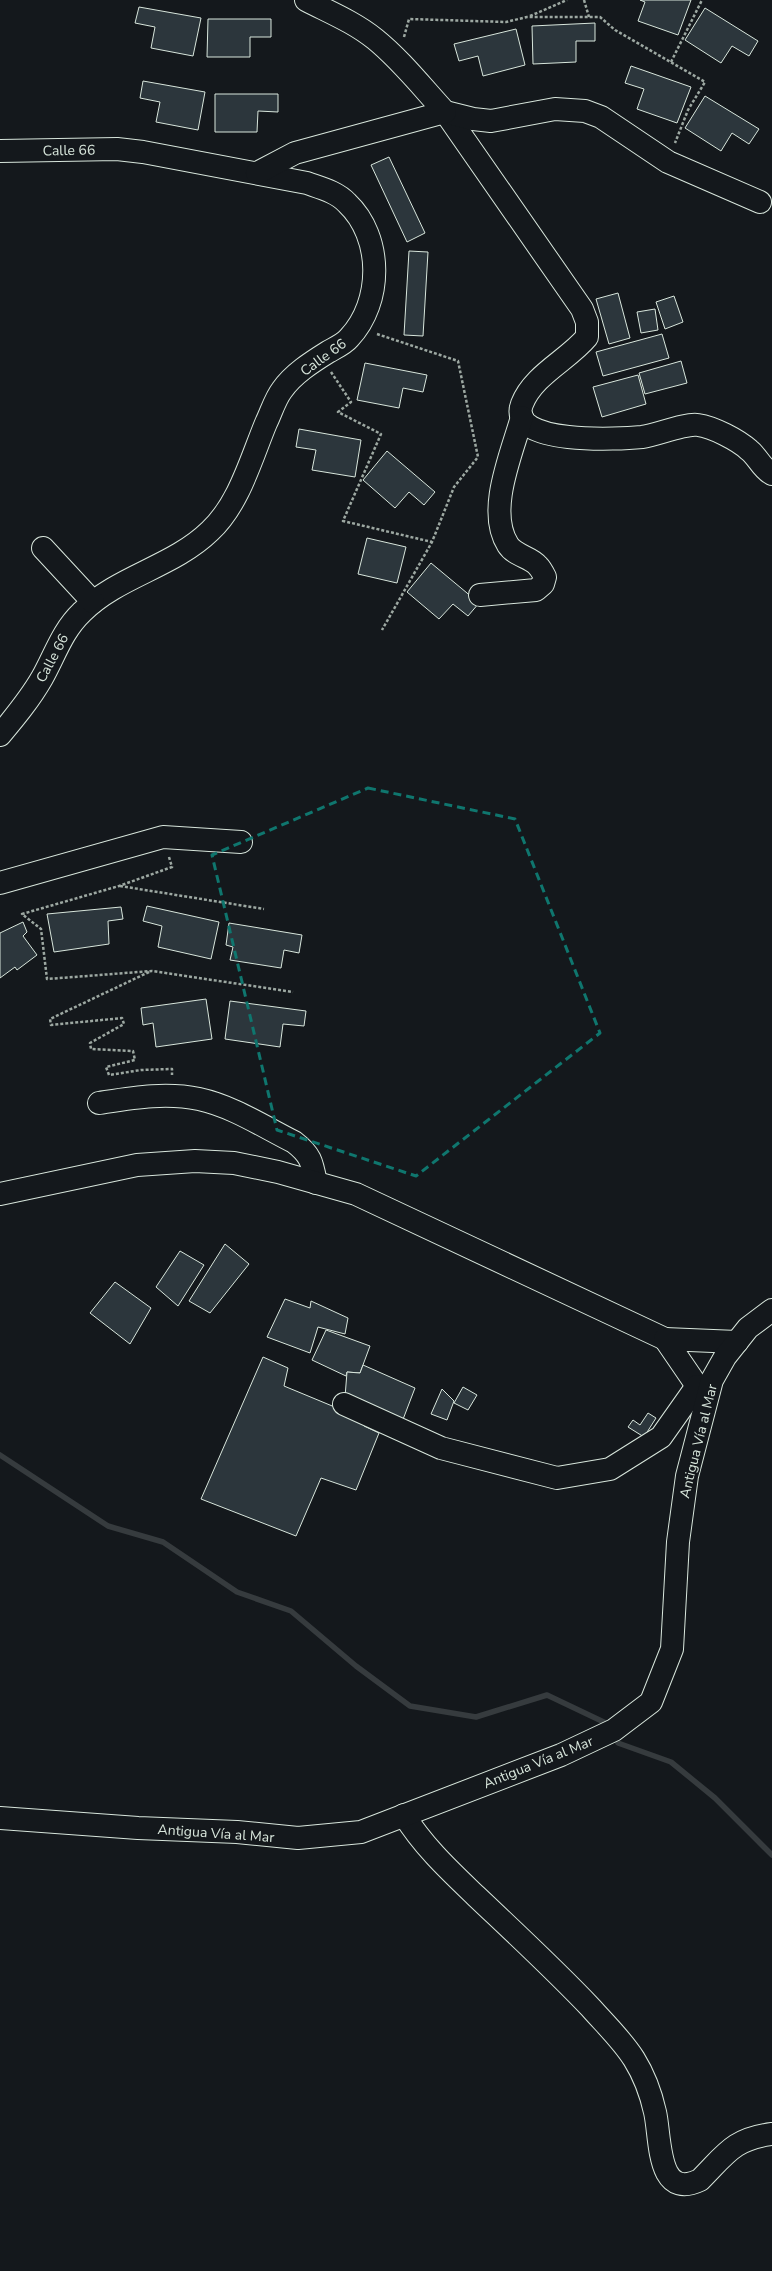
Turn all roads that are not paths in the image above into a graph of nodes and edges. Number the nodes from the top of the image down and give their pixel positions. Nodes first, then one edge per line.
1 (306, 0) edge
2 (445, 112) junction
3 (0, 151) edge
4 (256, 172) junction
5 (760, 202) dead end
6 (522, 417) junction
7 (772, 474) edge
8 (43, 548) dead end
9 (480, 595) dead end
10 (93, 602) junction
11 (4, 724) edge
12 (241, 842) dead end
13 (0, 883) edge
14 (99, 1103) dead end
15 (316, 1183) junction
16 (0, 1194) edge
17 (769, 1318) edge
18 (665, 1339) junction
19 (737, 1342) junction
20 (702, 1393) junction
21 (344, 1404) dead end
22 (404, 1815) junction
23 (0, 1818) edge
24 (772, 2134) edge

1 - 2 street
2 - 4 street
2 - 5 street
2 - 6 street
3 - 4 street, Calle 66
4 - 10 street, Calle 66
6 - 7 street
6 - 9 street
8 - 10 street
10 - 11 street, Calle 66
12 - 13 street
14 - 15 street
15 - 16 street
15 - 18 street
17 - 19 street, Antigua Vía al Mar
18 - 19 street
18 - 20 street
19 - 20 street, Antigua Vía al Mar
20 - 21 street
20 - 22 street, Antigua Vía al Mar
22 - 23 street, Antigua Vía al Mar
22 - 24 street

